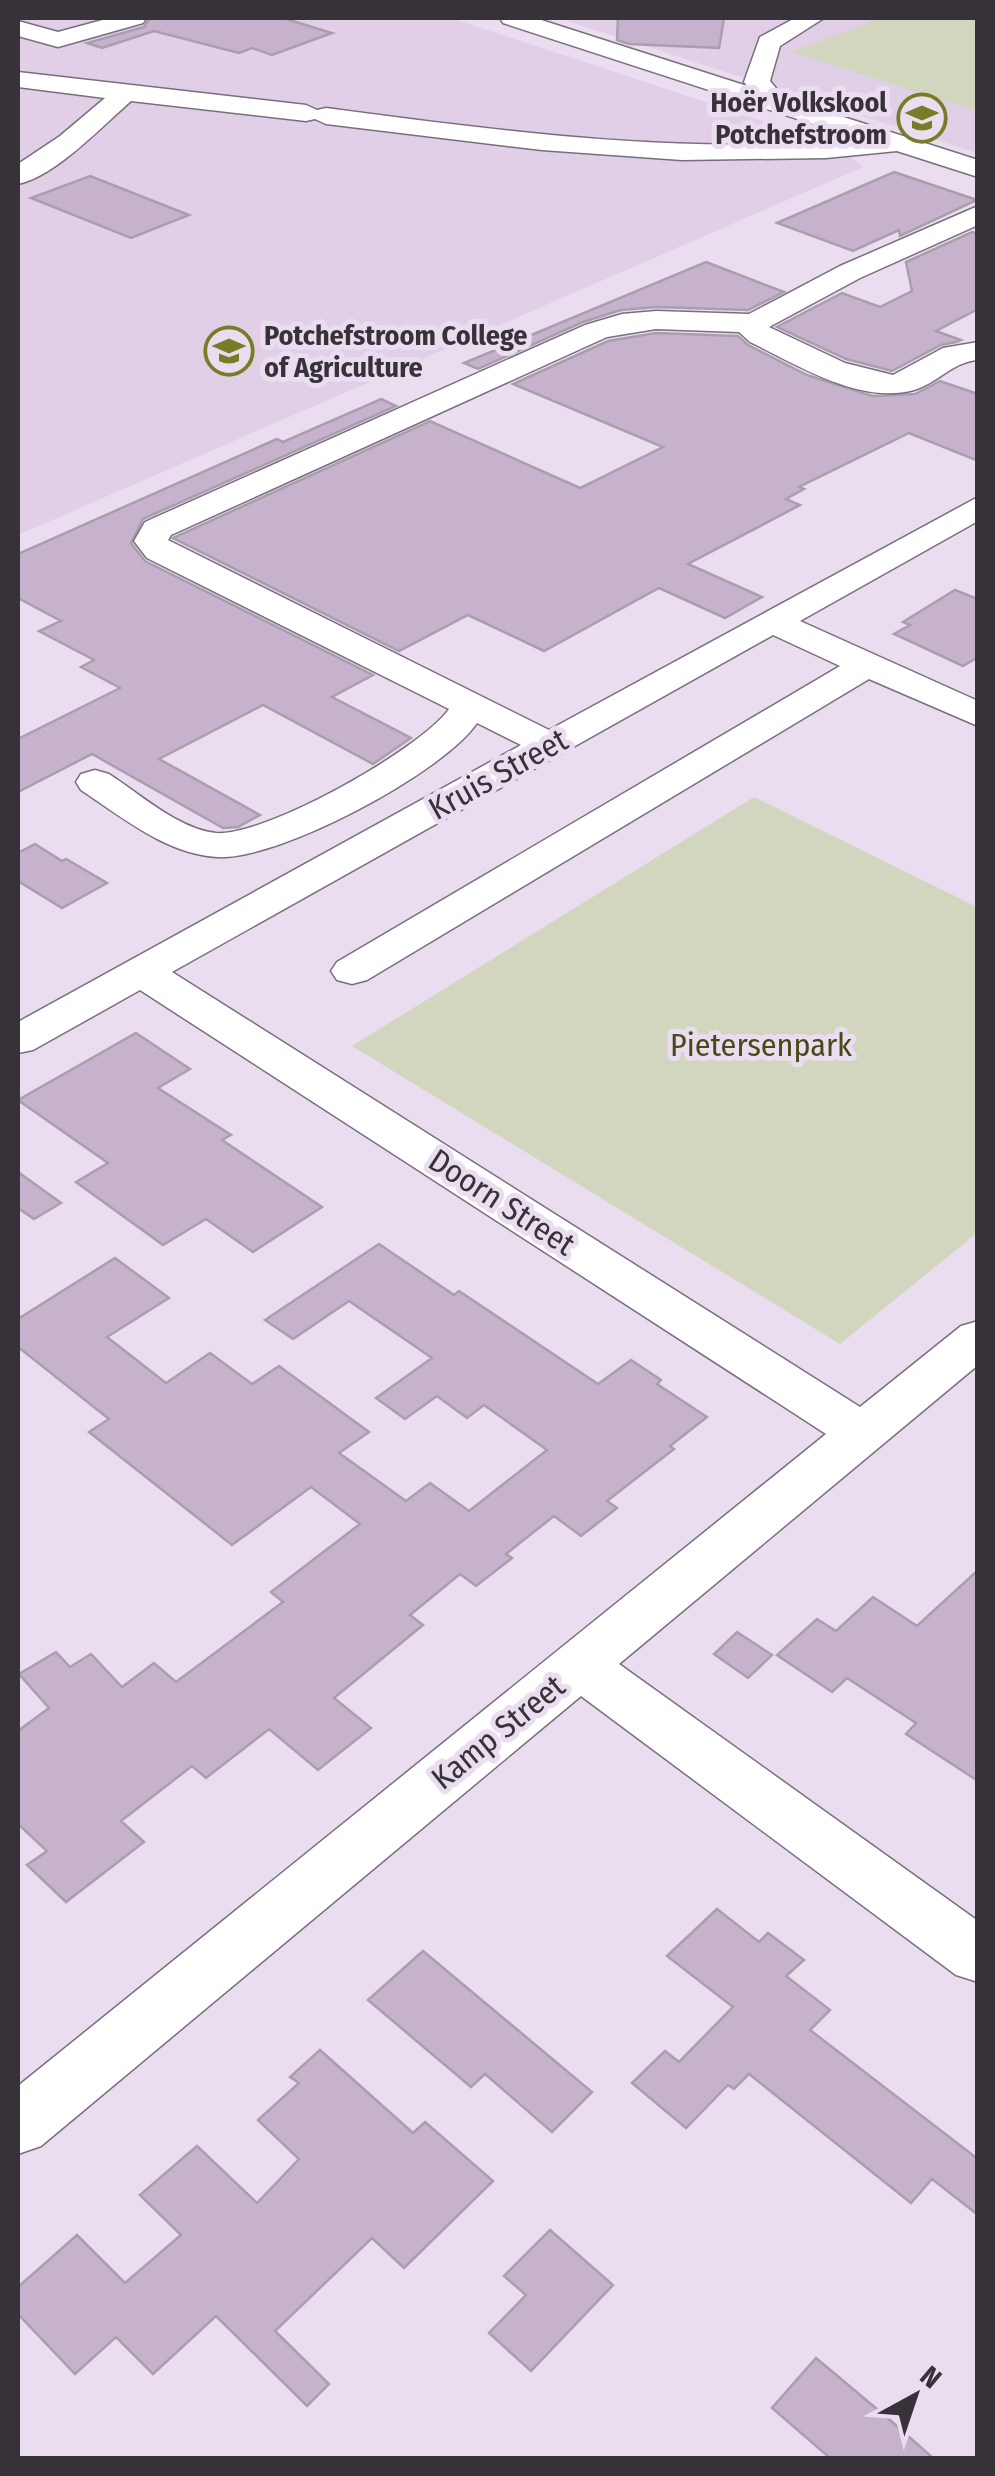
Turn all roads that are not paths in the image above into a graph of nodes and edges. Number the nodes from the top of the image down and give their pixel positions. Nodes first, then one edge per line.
1 (134, 18) edge
2 (512, 18) edge
3 (812, 18) edge
4 (780, 24) edge
5 (18, 28) edge
6 (18, 80) edge
7 (125, 93) junction
8 (776, 103) junction
9 (837, 123) junction
10 (511, 140) junction
11 (900, 143) junction
12 (978, 169) edge
13 (18, 176) edge
14 (978, 214) edge
15 (754, 323) junction
16 (978, 351) edge
17 (978, 507) edge
18 (771, 622) junction
19 (867, 665) junction
20 (470, 707) junction
21 (978, 714) edge
22 (550, 745) junction
23 (95, 782) dead end
24 (352, 971) dead end
25 (142, 972) junction
26 (18, 1040) edge
27 (978, 1338) edge
28 (862, 1433) junction
29 (580, 1665) junction
30 (978, 1956) edge
31 (18, 2126) edge

1 - 5 street
2 - 8 street
3 - 4 street
4 - 8 street
6 - 7 street
7 - 10 street
7 - 13 street
8 - 9 street
9 - 10 street
9 - 11 street
10 - 11 street
11 - 12 street
14 - 15 street
15 - 16 street
15 - 20 street
17 - 18 street, Kruis Street
18 - 19 street
18 - 22 street, Kruis Street
19 - 21 street
19 - 24 street
20 - 22 street
20 - 23 street
22 - 25 street, Kruis Street
25 - 26 street, Kruis Street
25 - 28 street, Doorn Street
27 - 28 street, Kamp Street
28 - 29 street, Kamp Street
29 - 30 street
29 - 31 street, Kamp Street

